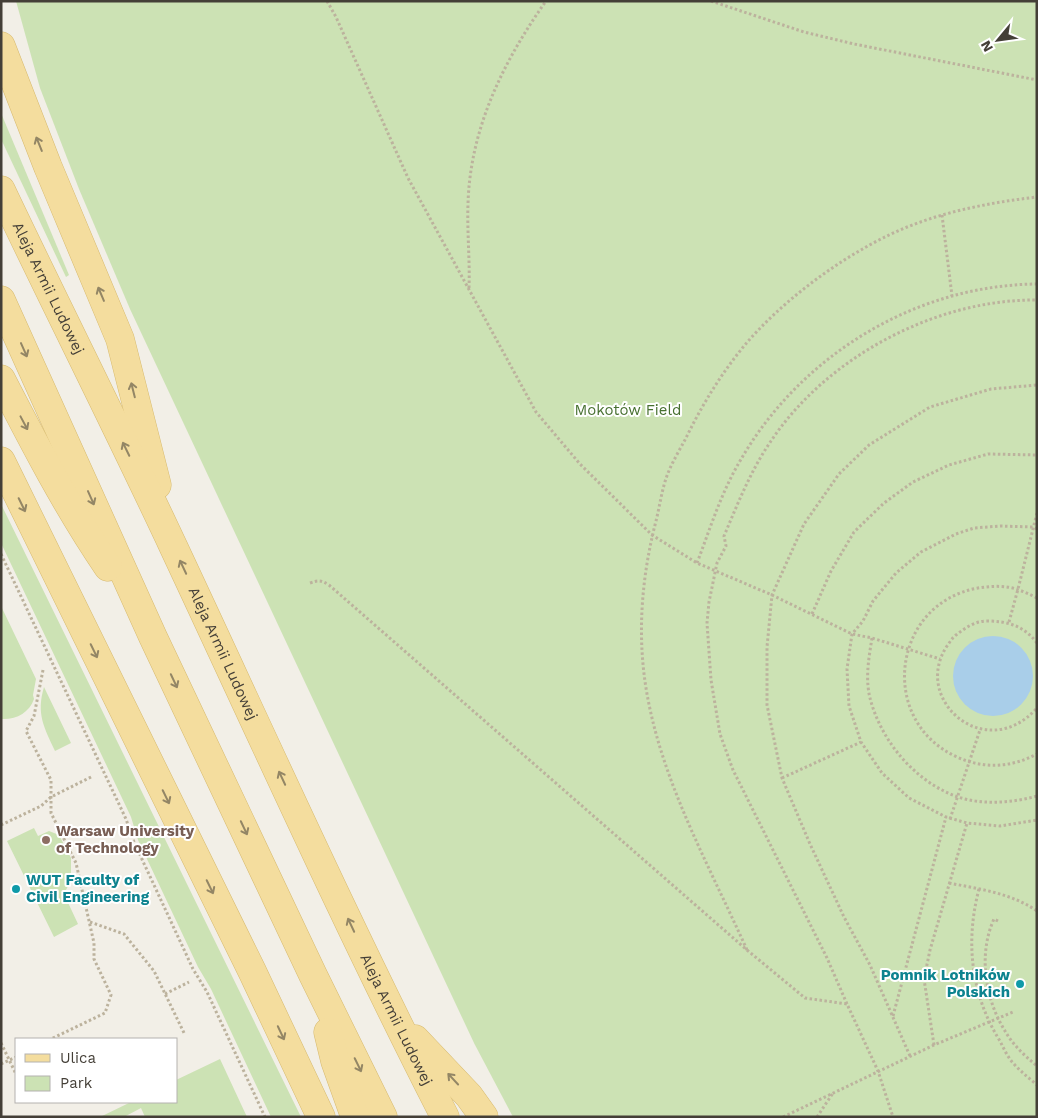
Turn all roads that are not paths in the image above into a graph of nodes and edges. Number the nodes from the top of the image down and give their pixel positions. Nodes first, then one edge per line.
1 (1, 46) edge
2 (1, 190) edge
3 (1, 300) edge
4 (1, 379) edge
5 (1, 461) edge
6 (170, 540) junction
7 (154, 637) junction
8 (313, 975) junction
9 (394, 1016) junction
10 (321, 1117) edge
11 (355, 1117) edge
12 (383, 1117) edge
13 (445, 1117) edge
14 (484, 1117) edge

6 -> 1 main road
6 -> 2 main road, Aleja Armii Ludowej
3 -> 7 main road
4 -> 7 main road
5 -> 10 main road
9 -> 6 main road, Aleja Armii Ludowej
7 -> 8 main road
8 - 11 main road
8 -> 12 main road
9 - 13 main road, Aleja Armii Ludowej
14 -> 9 main road

